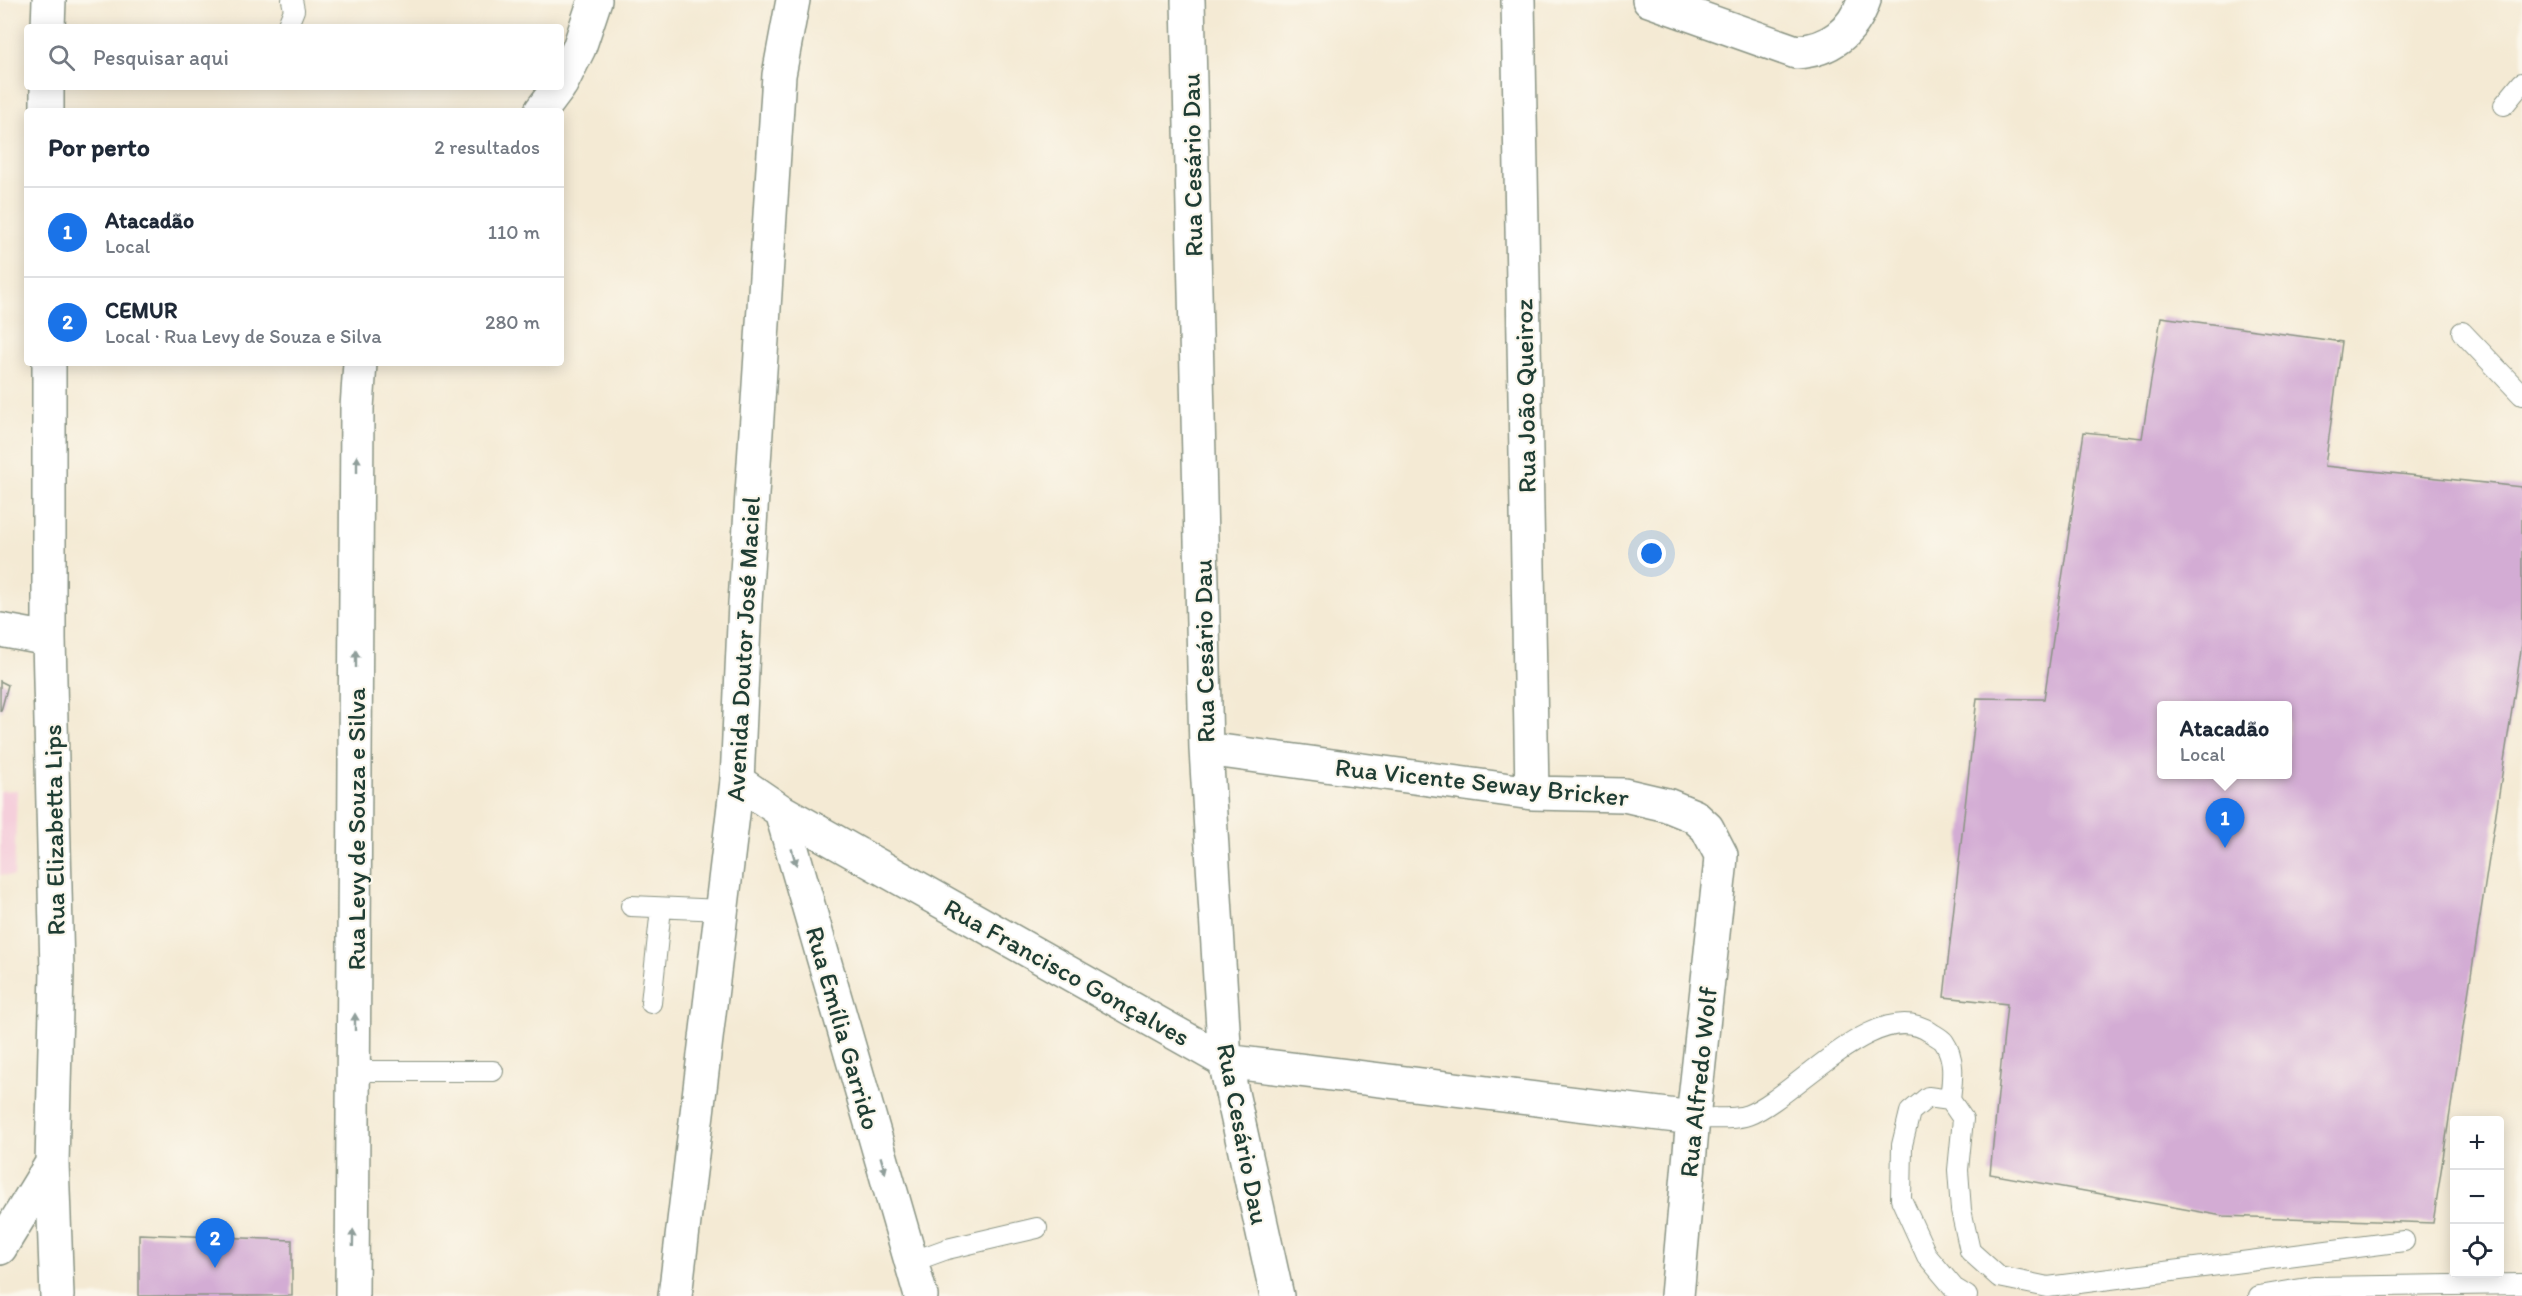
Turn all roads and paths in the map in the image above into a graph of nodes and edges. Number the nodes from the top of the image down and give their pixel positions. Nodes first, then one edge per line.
1 (49, 0) edge
2 (292, 0) edge
3 (595, 0) edge
4 (793, 0) edge
5 (1188, 0) edge
6 (1518, 0) edge
7 (1649, 0) edge
8 (1864, 0) edge
9 (48, 24) edge
10 (288, 24) edge
11 (564, 77) edge
12 (2522, 83) edge
13 (47, 90) edge
14 (556, 90) edge
15 (2504, 105) dead end
16 (47, 108) edge
17 (543, 108) edge
18 (2462, 332) dead end
19 (49, 366) edge
20 (360, 366) edge
21 (2522, 395) edge
22 (0, 630) edge
23 (49, 639) junction
24 (1206, 749) junction
25 (737, 781) junction
26 (1532, 793) junction
27 (781, 812) junction
28 (1720, 869) joint
29 (632, 906) dead end
30 (661, 908) junction
31 (722, 910) junction
32 (651, 1004) dead end
33 (1225, 1061) junction
34 (355, 1071) junction
35 (494, 1071) dead end
36 (1950, 1100) junction
37 (1693, 1118) junction
38 (52, 1163) junction
39 (1037, 1228) dead end
40 (2404, 1240) dead end
41 (0, 1248) edge
42 (911, 1262) junction
43 (2522, 1284) edge
44 (57, 1296) edge
45 (352, 1296) edge
46 (675, 1296) edge
47 (921, 1296) edge
48 (1277, 1296) edge
49 (1677, 1296) edge
50 (1967, 1296) edge
51 (2259, 1296) edge

1 - 9 street
2 - 10 lane
3 - 11 street
4 - 25 street, Avenida Doutor José Maciel
5 - 24 street, Rua Cesário Dau
6 - 26 street, Rua João Queiroz
7 - 8 street
12 - 15 lane
13 - 16 street
14 - 17 street
18 - 21 lane
19 - 23 street, Rua Elizabetta Lips
34 -> 20 street, Rua Levy de Souza e Silva
22 - 23 street
23 - 38 street, Rua Elizabetta Lips
24 - 26 street, Rua Vicente Seway Bricker
24 - 33 street, Rua Cesário Dau
25 - 27 street
25 - 31 street, Avenida Doutor José Maciel
26 - 28 street, Rua Vicente Seway Bricker
27 - 33 street, Rua Francisco Gonçalves
27 -> 42 street, Rua Emília Garrido
28 - 37 street, Rua Alfredo Wolf
29 - 30 lane
30 - 31 lane
30 - 32 lane
31 - 46 street, Avenida Doutor José Maciel
33 - 37 street, Rua Francisco Gonçalves
33 - 48 street, Rua Cesário Dau
34 - 35 lane
45 -> 34 street, Rua Levy de Souza e Silva
36 - 37 lane
36 - 40 lane
36 - 50 lane
37 - 49 street, Rua Alfredo Wolf
38 - 41 street
38 - 44 street, Rua Elizabetta Lips
39 - 42 lane
42 - 47 street, Rua Emília Garrido
43 - 51 lane

